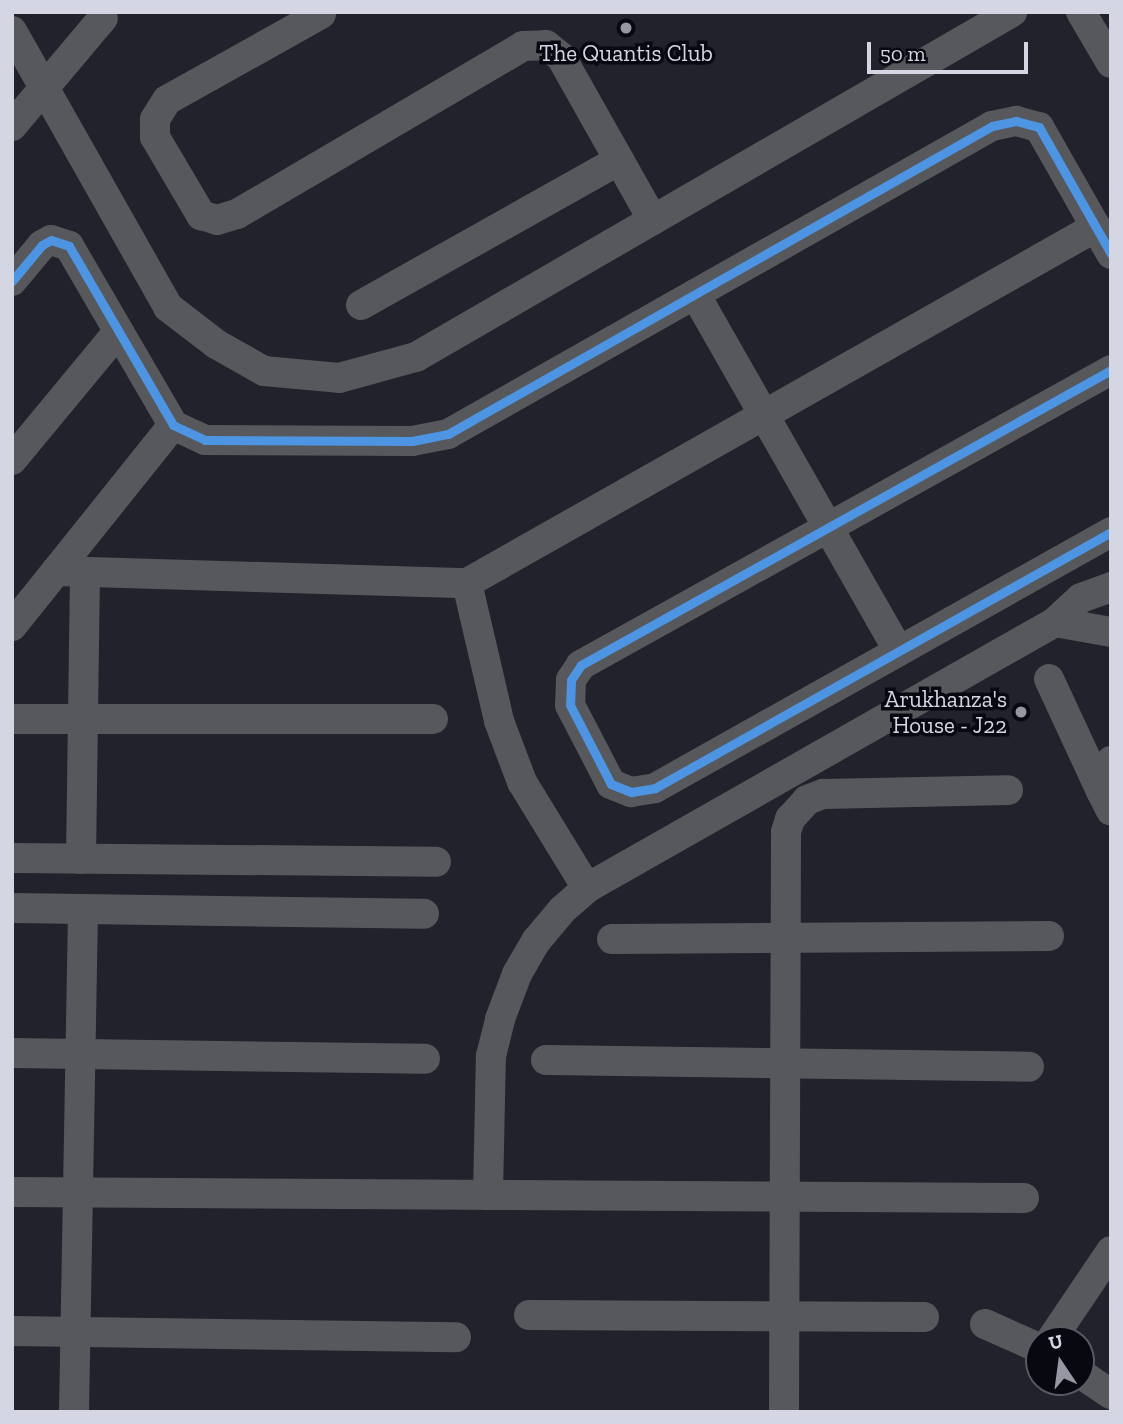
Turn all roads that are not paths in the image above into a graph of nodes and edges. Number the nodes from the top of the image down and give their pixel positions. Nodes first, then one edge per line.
1 (1012, 12) edge
2 (1081, 12) edge
3 (321, 14) edge
4 (106, 15) edge
5 (12, 31) edge
6 (1111, 64) edge
7 (12, 126) edge
8 (619, 160) junction
9 (653, 220) junction
10 (1096, 227) junction
11 (1111, 254) edge
12 (12, 281) edge
13 (695, 294) junction
14 (361, 305) dead end
15 (117, 332) junction
16 (1111, 370) edge
17 (762, 415) junction
18 (173, 425) junction
19 (12, 460) edge
20 (827, 528) junction
21 (1111, 532) edge
22 (56, 571) junction
23 (85, 573) junction
24 (467, 583) junction
25 (1111, 587) edge
26 (1055, 622) junction
27 (12, 626) edge
28 (1111, 632) edge
29 (899, 651) junction
30 (1049, 679) dead end
31 (12, 719) edge
32 (83, 719) junction
33 (433, 719) dead end
34 (1111, 761) edge
35 (1008, 789) dead end
36 (1106, 801) edge
37 (12, 858) edge
38 (81, 859) junction
39 (436, 862) dead end
40 (587, 888) junction
41 (12, 908) edge
42 (83, 909) junction
43 (424, 914) dead end
44 (1049, 936) dead end
45 (786, 938) junction
46 (612, 939) dead end
47 (12, 1053) edge
48 (81, 1054) junction
49 (425, 1059) dead end
50 (547, 1060) dead end
51 (785, 1064) junction
52 (1029, 1067) dead end
53 (12, 1192) edge
54 (78, 1193) junction
55 (488, 1195) junction
56 (784, 1196) junction
57 (1024, 1198) dead end
58 (1111, 1251) edge
59 (529, 1315) dead end
60 (784, 1317) junction
61 (924, 1318) dead end
62 (985, 1324) dead end
63 (1060, 1326) edge
64 (12, 1331) edge
65 (76, 1332) junction
66 (456, 1337) dead end
67 (1025, 1342) edge
68 (1095, 1383) edge
69 (1111, 1394) edge
70 (75, 1412) edge
71 (783, 1412) edge

1 - 9 street
2 - 6 street
3 - 8 street
4 - 7 street, bridge
5 - 9 street
8 - 9 street
8 - 14 street
10 - 11 street
10 - 13 street
10 - 17 street
12 - 15 street
13 - 17 street
13 - 18 street
15 - 18 street
15 - 19 street
16 - 20 street
17 - 20 street
17 - 24 street
18 - 22 street
20 - 29 street
20 - 29 street
21 - 29 street
22 - 23 street
22 - 27 street
23 - 24 street
23 - 32 street
24 - 40 street
25 - 26 street
26 - 28 street
26 - 40 street
30 - 36 street
31 - 32 street
32 - 33 street
32 - 38 street
34 - 36 street
35 - 45 street
37 - 38 street
38 - 39 street
40 - 55 street
41 - 42 street
42 - 43 street
42 - 48 street
44 - 45 street
45 - 46 street
45 - 51 street
47 - 48 street
48 - 49 street
48 - 54 street
50 - 51 street
51 - 52 street
51 - 56 street
53 - 54 street
54 - 55 street
54 - 65 street
55 - 56 street
56 - 57 street
56 - 60 street
58 - 63 street
59 - 60 street
60 - 61 street
60 - 71 street
62 - 67 street
64 - 65 street
65 - 66 street
65 - 70 street
68 - 69 street

